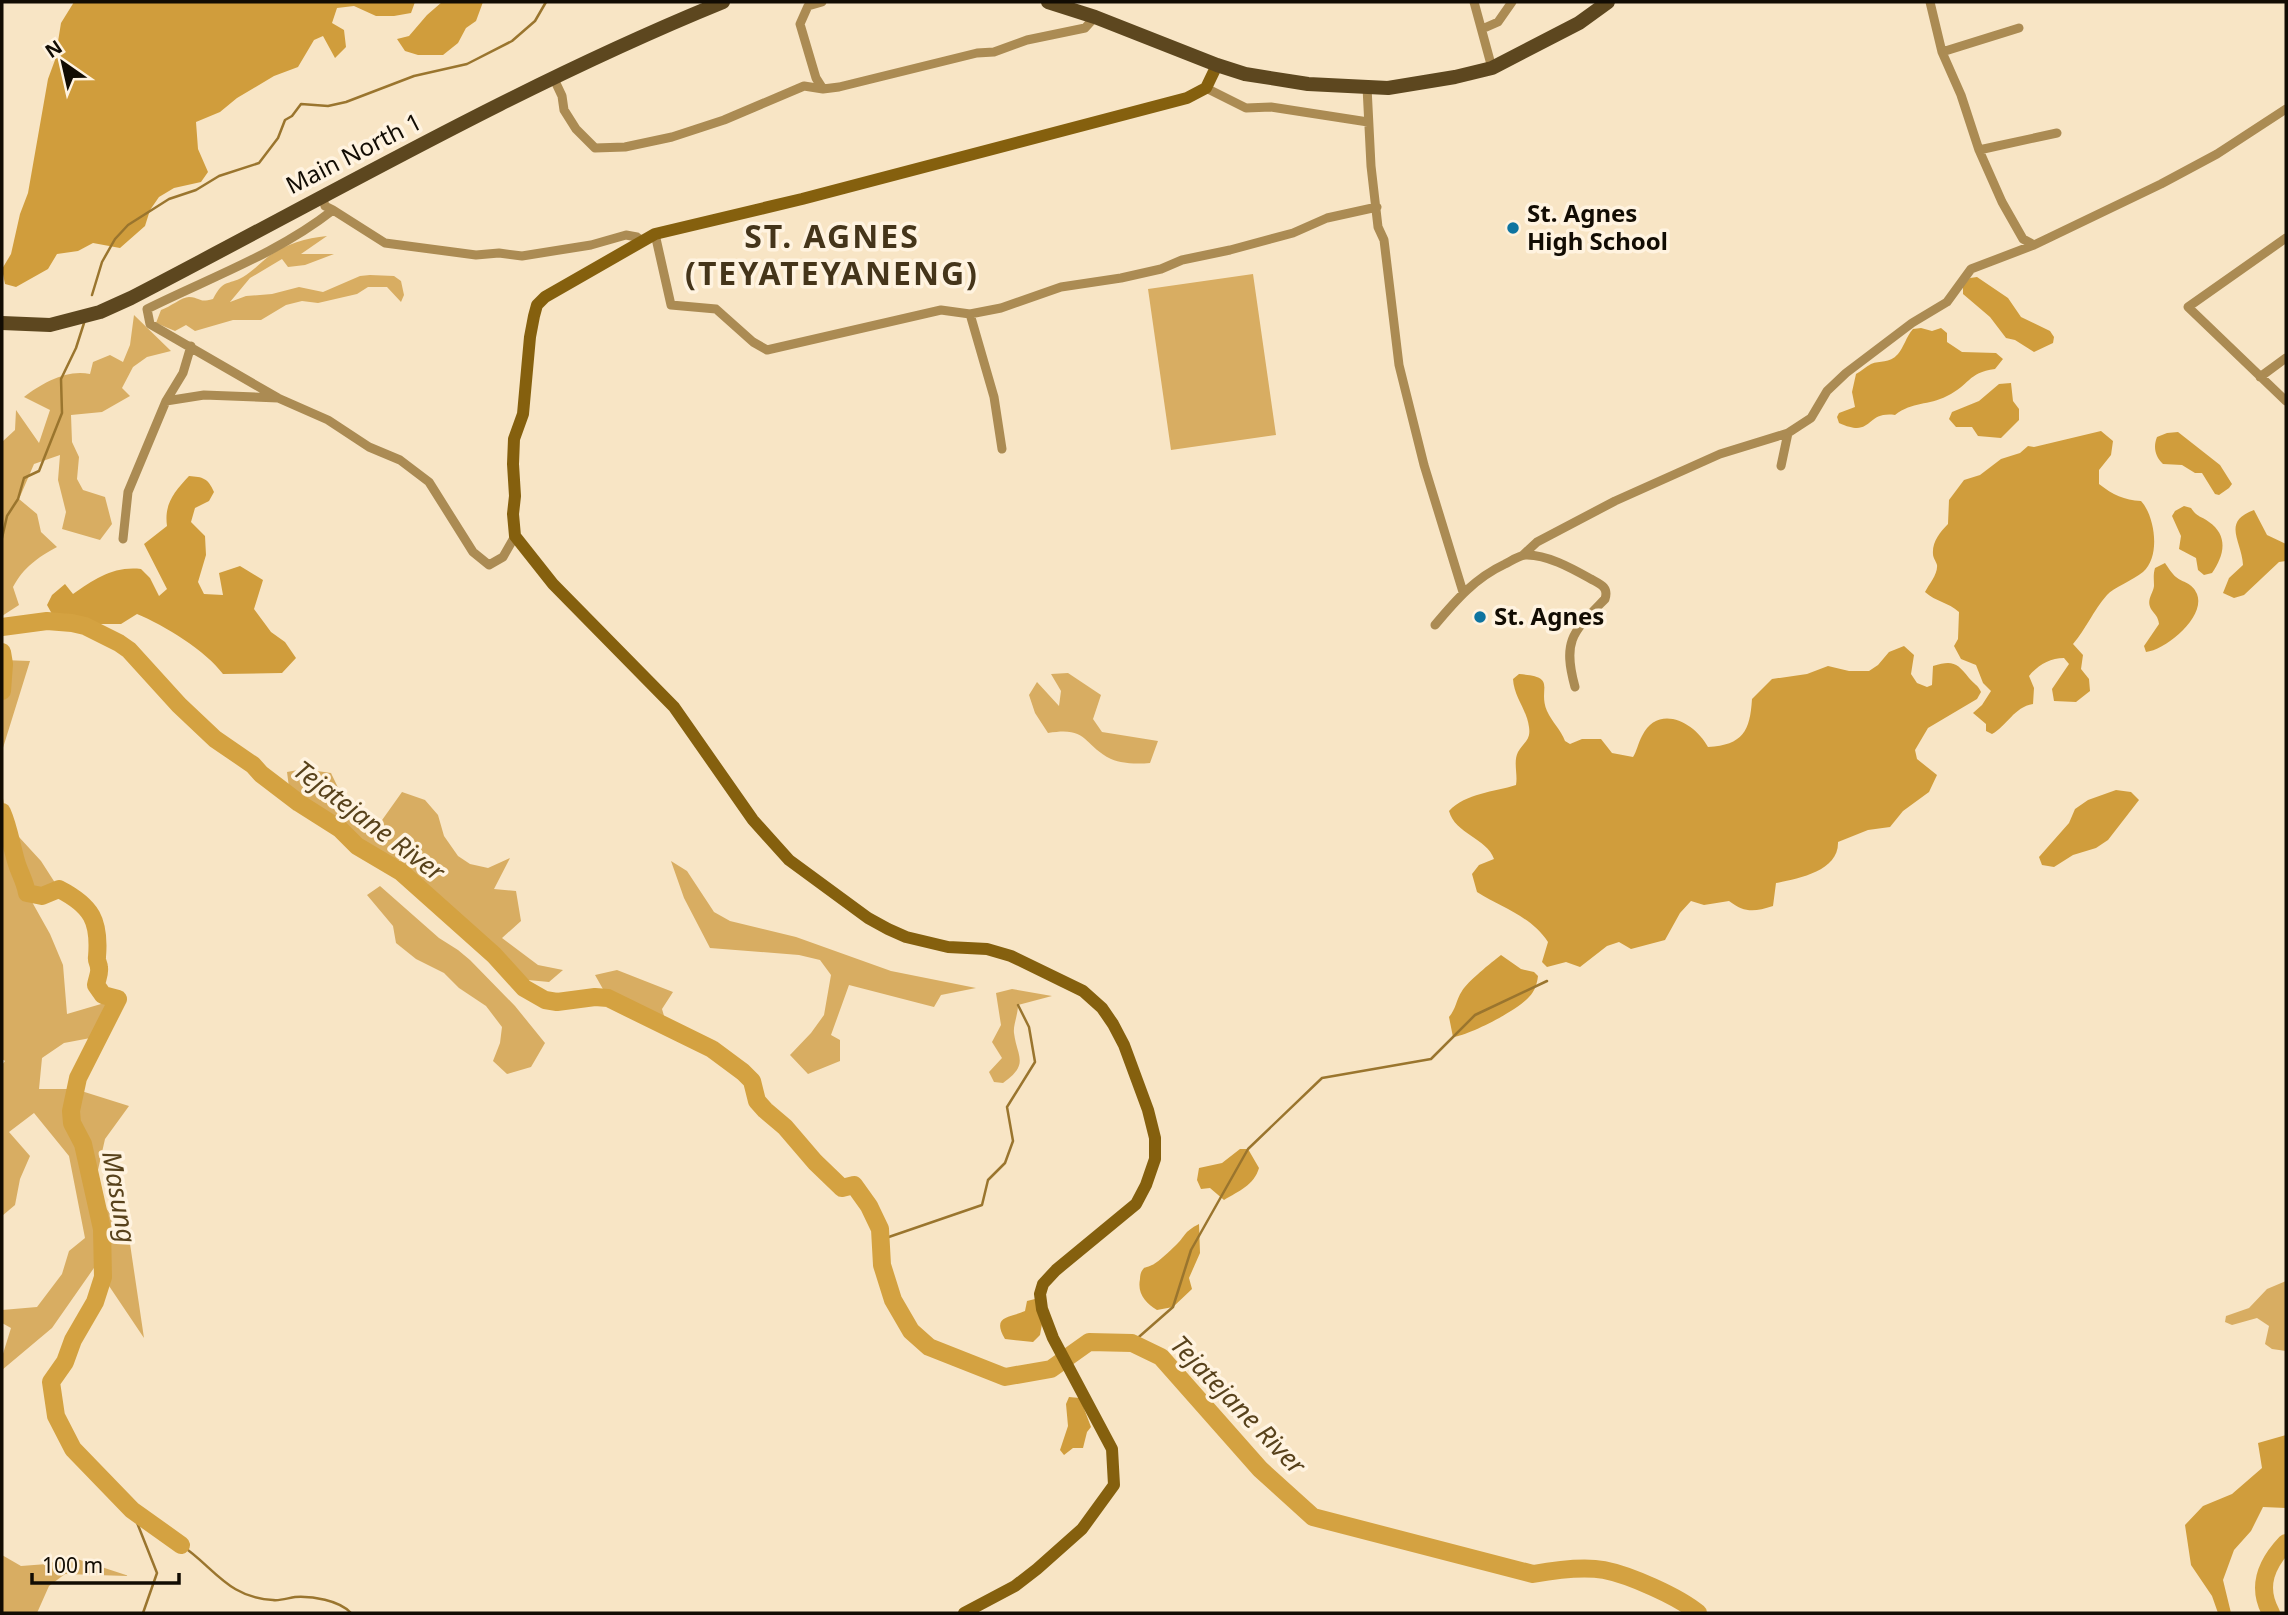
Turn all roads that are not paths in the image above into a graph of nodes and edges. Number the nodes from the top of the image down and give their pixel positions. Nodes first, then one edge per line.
1 (723, 2) edge
2 (822, 2) edge
3 (1048, 2) edge
4 (1474, 2) edge
5 (1512, 2) edge
6 (1608, 2) edge
7 (1930, 2) edge
8 (1095, 17) junction
9 (2019, 28) dead end
10 (1482, 29) junction
11 (1942, 52) junction
12 (1217, 65) junction
13 (1492, 68) junction
14 (554, 79) junction
15 (1367, 87) junction
16 (1206, 88) junction
17 (822, 89) junction
18 (2286, 108) edge
19 (1368, 122) junction
20 (2057, 133) dead end
21 (1979, 150) junction
22 (321, 195) junction
23 (1377, 206) junction
24 (333, 210) junction
25 (655, 234) junction
26 (640, 240) junction
27 (2285, 241) edge
28 (2034, 245) junction
29 (970, 314) junction
30 (2, 324) edge
31 (191, 346) junction
32 (2286, 358) edge
33 (2260, 377) junction
34 (278, 398) junction
35 (166, 401) junction
36 (2286, 401) edge
37 (1788, 433) junction
38 (1002, 449) dead end
39 (1781, 466) dead end
40 (515, 536) junction
41 (123, 539) dead end
42 (1524, 555) junction
43 (1463, 592) junction
44 (1436, 625) dead end
45 (1575, 687) dead end
46 (964, 1613) edge

1 - 14 main road, Main North 1
2 - 17 street
3 - 8 main road
4 - 10 street
5 - 10 street
6 - 13 main road
7 - 11 street
8 - 12 main road
8 - 17 street
9 - 11 street
10 - 13 street
11 - 21 street
12 - 15 main road
12 - 16 street
13 - 15 main road
14 - 17 street
14 - 22 main road, Main North 1
15 - 19 street
16 - 19 street
16 - 25 street
18 - 28 street
19 - 23 street
20 - 21 street
21 - 28 street
22 - 24 street
22 - 30 main road, Main North 1
23 - 29 street
23 - 43 street
24 - 26 street
24 - 31 street
25 - 26 street
25 - 29 street
26 - 40 street
27 - 33 street
28 - 37 street
29 - 38 street
31 - 34 street
31 - 35 street
32 - 33 street
33 - 36 street
34 - 35 street
34 - 40 street
35 - 41 street
37 - 39 street
37 - 42 street
40 - 46 street
42 - 43 street
42 - 45 street
43 - 44 street

